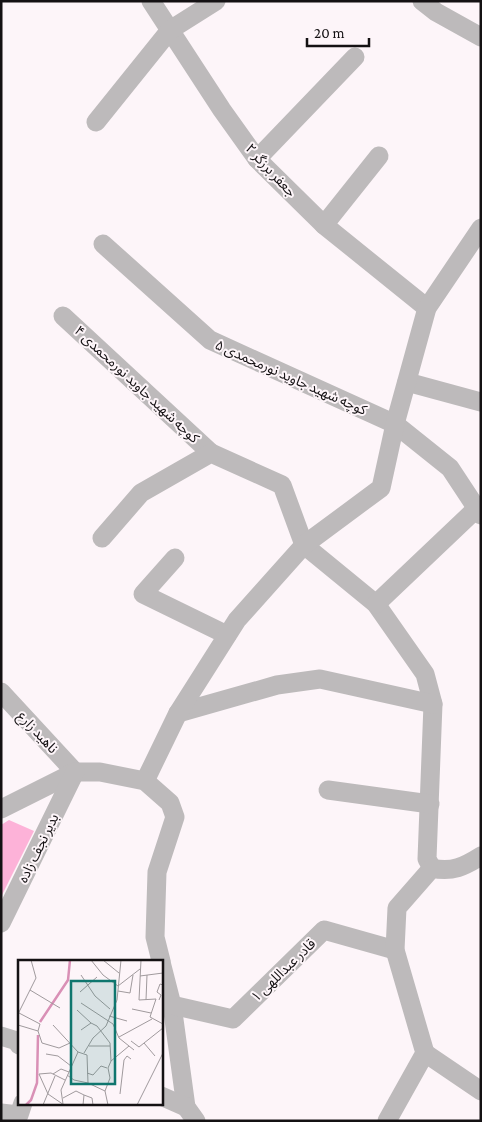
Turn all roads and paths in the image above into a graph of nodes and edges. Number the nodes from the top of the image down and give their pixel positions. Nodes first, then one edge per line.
1 (151, 1) edge
2 (216, 1) edge
3 (422, 1) edge
4 (170, 30) junction
5 (481, 37) edge
6 (355, 57) dead end
7 (96, 122) dead end
8 (379, 156) dead end
9 (257, 159) junction
10 (324, 225) junction
11 (481, 228) edge
12 (103, 244) dead end
13 (475, 248) edge
14 (427, 308) junction
15 (63, 316) dead end
16 (406, 382) junction
17 (481, 402) edge
18 (395, 424) junction
19 (212, 452) junction
20 (478, 512) edge
21 (102, 538) dead end
22 (304, 545) junction
23 (175, 558) dead end
24 (376, 604) junction
25 (227, 635) junction
26 (1, 692) edge
27 (433, 704) junction
28 (178, 713) junction
29 (75, 772) junction
30 (145, 781) junction
31 (328, 790) dead end
32 (430, 804) junction
33 (1, 809) edge
34 (481, 856) edge
35 (432, 868) junction
36 (2, 921) edge
37 (395, 950) junction
38 (161, 960) edge
39 (162, 965) edge
40 (172, 1005) junction
41 (1, 1036) edge
42 (18, 1041) edge
43 (425, 1053) junction
44 (481, 1091) edge
45 (162, 1097) edge
46 (23, 1104) edge
47 (1, 1113) edge
48 (191, 1114) edge
49 (387, 1121) edge

1 - 4 street, جعفر برزگر ۲
2 - 4 street
3 - 5 street
4 - 7 street
4 - 9 street, جعفر برزگر ۲
6 - 9 street
8 - 10 street
9 - 10 street, جعفر برزگر ۲
10 - 14 street, جعفر برزگر ۲
11 - 13 street
12 - 18 street, کوچه شهید جاوید نورمحمدی ۵
13 - 14 street
14 - 16 street
15 - 19 street, کوچه شهید جاوید نورمحمدی ۴
16 - 17 street
16 - 18 street
18 - 20 street, کوچه شهید جاوید نورمحمدی ۵
18 - 22 street
19 - 21 street, کوچه شهید جاوید نورمحمدی ۴
19 - 22 street, کوچه شهید جاوید نورمحمدی ۴
20 - 24 street
22 - 24 street
22 - 25 street
23 - 25 street
24 - 27 street
25 - 28 street
26 - 29 street, ناهید زارع
27 - 28 street
27 - 32 street
28 - 30 street
29 - 30 street
29 - 33 street
29 - 36 street, بدیر نجف زاده
30 - 38 street
31 - 32 street
32 - 35 street
34 - 35 street
35 - 37 street
37 - 40 street, قادر عبداللهی ۱
37 - 43 street
39 - 40 street
40 - 48 street
41 - 42 street
43 - 44 street
43 - 49 street
45 - 48 street
46 - 47 street

